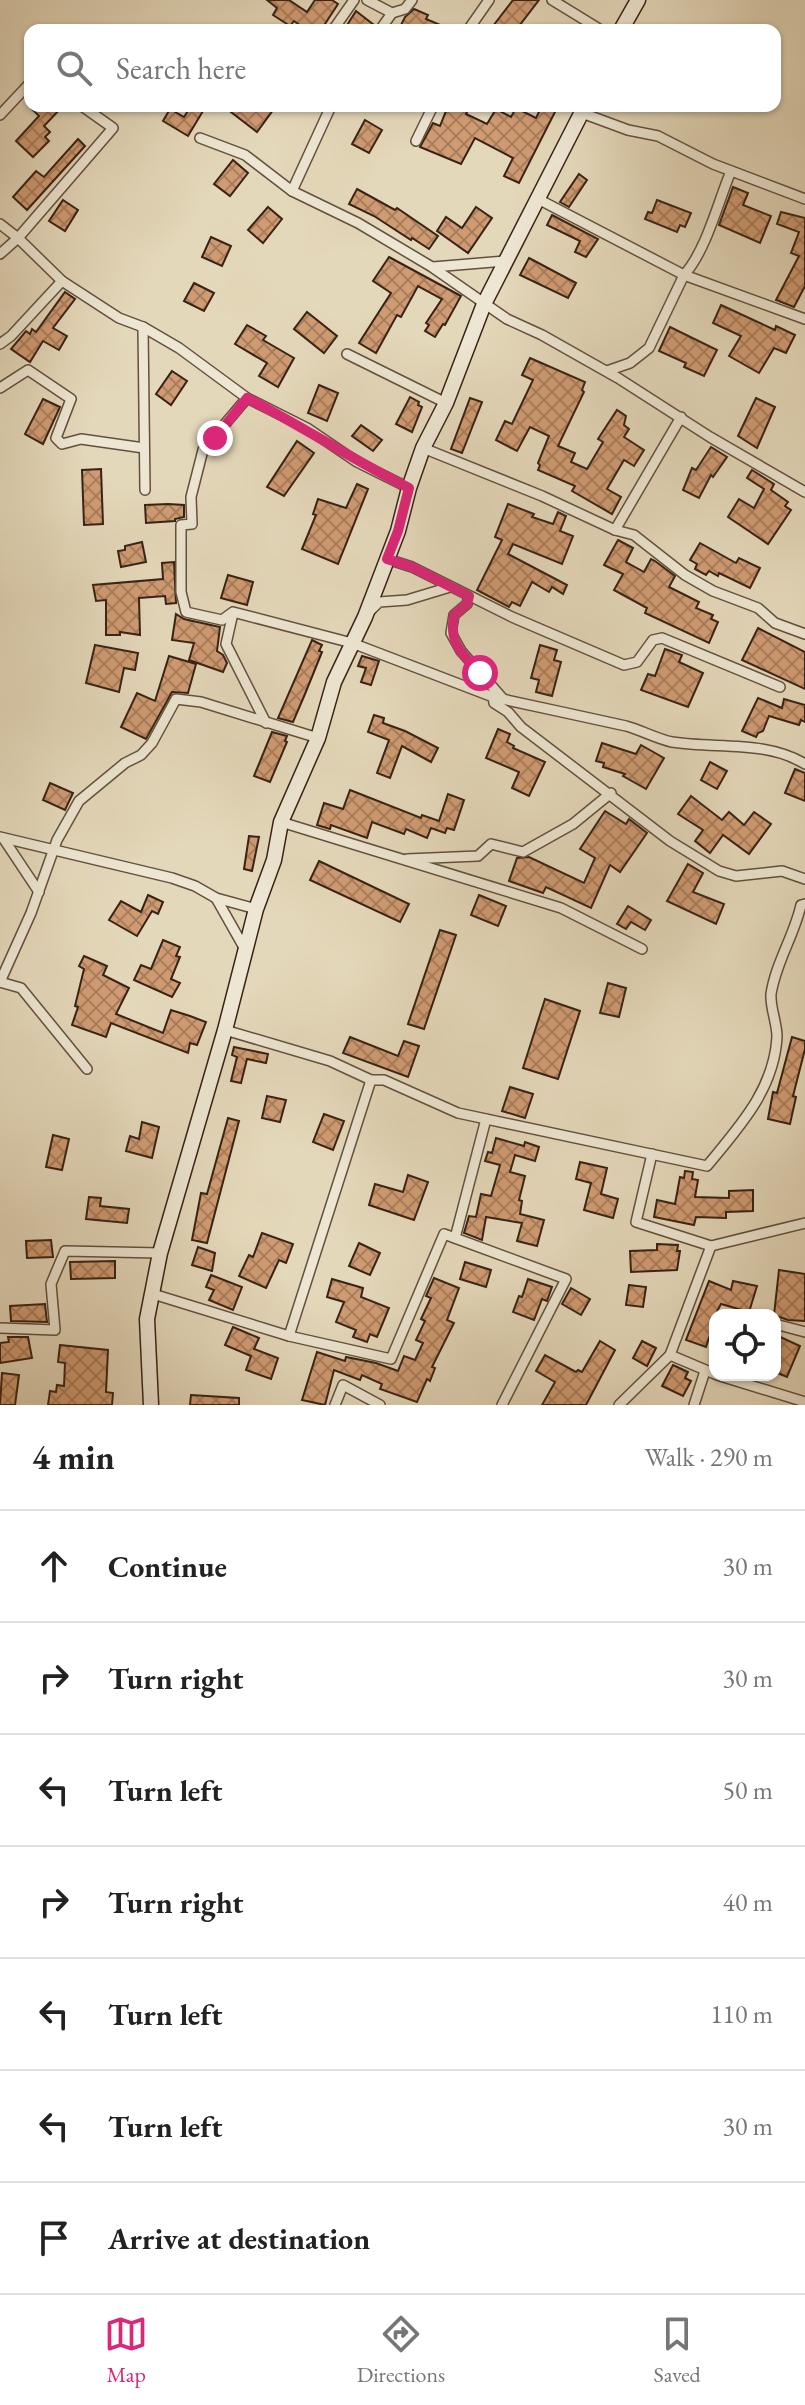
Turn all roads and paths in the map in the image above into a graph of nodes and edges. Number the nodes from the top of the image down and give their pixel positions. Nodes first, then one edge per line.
1 (354, 0) edge
2 (367, 0) edge
3 (412, 0) edge
4 (489, 0) edge
5 (552, 0) edge
6 (638, 0) edge
7 (392, 13) junction
8 (337, 24) edge
9 (384, 24) edge
10 (472, 24) edge
11 (591, 24) edge
12 (624, 24) edge
13 (24, 89) edge
14 (90, 112) edge
15 (328, 112) edge
16 (430, 112) edge
17 (583, 112) edge
18 (588, 112) edge
19 (0, 115) edge
20 (200, 138) dead end
21 (416, 141) dead end
22 (731, 171) junction
23 (292, 191) junction
24 (538, 199) junction
25 (805, 199) edge
26 (0, 224) edge
27 (18, 238) junction
28 (0, 254) edge
29 (505, 261) junction
30 (432, 267) junction
31 (684, 275) junction
32 (62, 281) junction
33 (484, 304) junction
34 (805, 319) edge
35 (143, 327) junction
36 (0, 344) edge
37 (347, 354) dead end
38 (607, 371) junction
39 (0, 388) edge
40 (247, 398) junction
41 (446, 403) junction
42 (681, 417) junction
43 (144, 448) junction
44 (423, 448) junction
45 (409, 488) junction
46 (145, 490) dead end
47 (805, 492) edge
48 (615, 530) junction
49 (387, 559) junction
50 (450, 587) junction
51 (469, 596) junction
52 (233, 612) junction
53 (365, 617) junction
54 (805, 634) edge
55 (352, 643) junction
56 (780, 687) dead end
57 (493, 697) junction
58 (504, 700) junction
59 (266, 723) junction
60 (318, 738) junction
61 (805, 764) edge
62 (611, 793) junction
63 (281, 822) junction
64 (1, 837) edge
65 (54, 851) junction
66 (400, 859) junction
67 (805, 879) edge
68 (39, 892) junction
69 (216, 898) junction
70 (805, 904) edge
71 (256, 909) junction
72 (642, 949) dead end
73 (246, 951) junction
74 (0, 982) edge
75 (225, 1030) junction
76 (87, 1069) dead end
77 (371, 1080) junction
78 (486, 1119) junction
79 (652, 1154) junction
80 (805, 1223) edge
81 (455, 1238) junction
82 (711, 1246) junction
83 (160, 1253) junction
84 (153, 1294) junction
85 (781, 1326) edge
86 (0, 1328) edge
87 (805, 1332) edge
88 (289, 1336) junction
89 (670, 1355) junction
90 (709, 1371) edge
91 (709, 1380) edge
92 (738, 1381) edge
93 (805, 1402) edge
94 (151, 1405) edge
95 (335, 1405) edge
96 (380, 1405) edge
97 (502, 1405) edge
98 (619, 1405) edge
99 (694, 1405) edge

1 - 8 street
2 - 7 street
3 - 7 street
4 - 10 street
5 - 11 street
6 - 12 street
7 - 9 street
13 - 19 street
14 - 27 street
15 - 23 street
16 - 21 street
17 - 24 street
18 - 22 street
20 - 23 street
22 - 25 street
22 - 31 street
23 - 30 street
24 - 29 street
24 - 31 street
26 - 27 street
27 - 28 street
27 - 32 street
29 - 30 street
29 - 33 street
30 - 33 street
31 - 34 street
31 - 38 street
32 - 35 street
32 - 36 street
33 - 38 street
33 - 41 street
35 - 40 street
35 - 43 street
37 - 41 street
38 - 42 street
39 - 43 street
40 - 45 street
40 - 52 street
41 - 44 street
42 - 47 street
42 - 48 street
43 - 46 street
44 - 45 street
44 - 48 street
45 - 49 street
48 - 54 street
49 - 50 street
49 - 53 street
50 - 51 street
50 - 53 street
51 - 56 street
51 - 58 street
52 - 55 street
52 - 59 street
53 - 55 street
55 - 57 street
55 - 60 street
57 - 58 street
57 - 62 street
58 - 61 street
59 - 60 street
59 - 65 street
60 - 63 street
62 - 66 street
62 - 67 street
63 - 66 street
63 - 71 street
64 - 65 street
64 - 68 street
65 - 68 street
65 - 69 street
66 - 72 street
68 - 74 street
69 - 71 street
69 - 73 street
70 - 79 street
71 - 73 street
73 - 75 street
74 - 76 street
75 - 77 street
75 - 83 street
77 - 78 street
77 - 88 street
78 - 79 street
78 - 81 street
79 - 82 street
80 - 82 street
81 - 88 street
81 - 97 street
82 - 89 street
83 - 84 street
83 - 86 street
84 - 88 street
84 - 94 street
85 - 87 street
89 - 90 street
89 - 98 street
91 - 99 street
92 - 93 street
95 - 96 street

